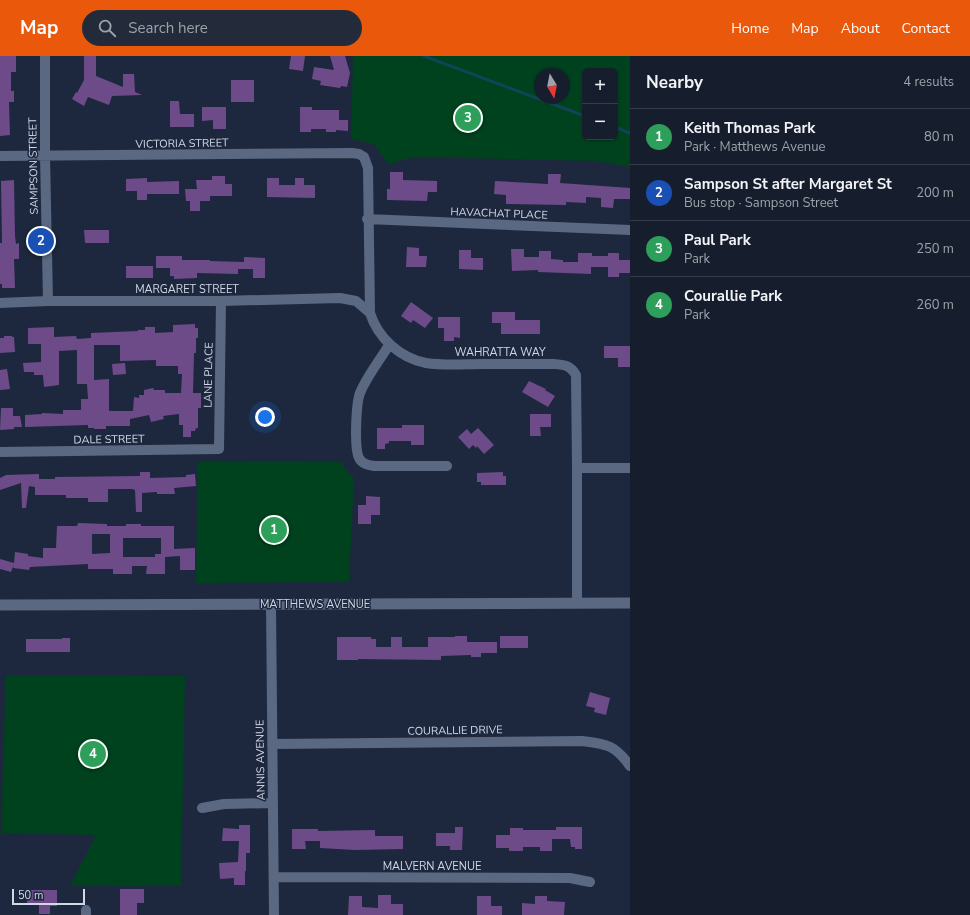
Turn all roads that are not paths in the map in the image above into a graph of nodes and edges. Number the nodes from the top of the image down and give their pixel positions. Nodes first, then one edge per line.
1 (45, 56) edge
2 (0, 156) edge
3 (45, 156) junction
4 (364, 157) joint
5 (368, 220) junction
6 (630, 230) edge
7 (48, 301) junction
8 (221, 301) junction
9 (0, 303) edge
10 (370, 313) junction
11 (389, 344) junction
12 (219, 449) joint
13 (0, 452) edge
14 (447, 466) dead end
15 (578, 468) junction
16 (630, 468) edge
17 (630, 602) edge
18 (576, 603) junction
19 (271, 604) junction
20 (0, 605) edge
21 (272, 744) junction
22 (630, 766) edge
23 (273, 803) junction
24 (202, 808) dead end
25 (274, 877) junction
26 (590, 882) dead end
27 (274, 915) edge

1 - 3 street, SAMPSON STREET
2 - 3 street, VICTORIA STREET
3 - 4 street, VICTORIA STREET
3 - 7 street, SAMPSON STREET
4 - 5 street, WAHRATTA WAY
5 - 6 street, HAVACHAT PLACE
5 - 10 street, WAHRATTA WAY
7 - 8 street, MARGARET STREET
7 - 9 street, MARGARET STREET
8 - 10 street, MARGARET STREET
8 - 12 street, LANE PLACE
10 - 11 street, WAHRATTA WAY
11 - 14 street
11 - 15 street, WAHRATTA WAY
12 - 13 street, DALE STREET
15 - 16 street
15 - 18 street, WAHRATTA WAY
17 - 18 street, MATTHEWS AVENUE
18 - 19 street, MATTHEWS AVENUE
19 - 20 street, MATTHEWS AVENUE
19 - 21 street, ANNIS AVENUE
21 - 22 street, COURALLIE DRIVE
21 - 23 street, ANNIS AVENUE
23 - 24 street
23 - 25 street, ANNIS AVENUE
25 - 26 street, MALVERN AVENUE
25 - 27 street, ANNIS AVENUE

